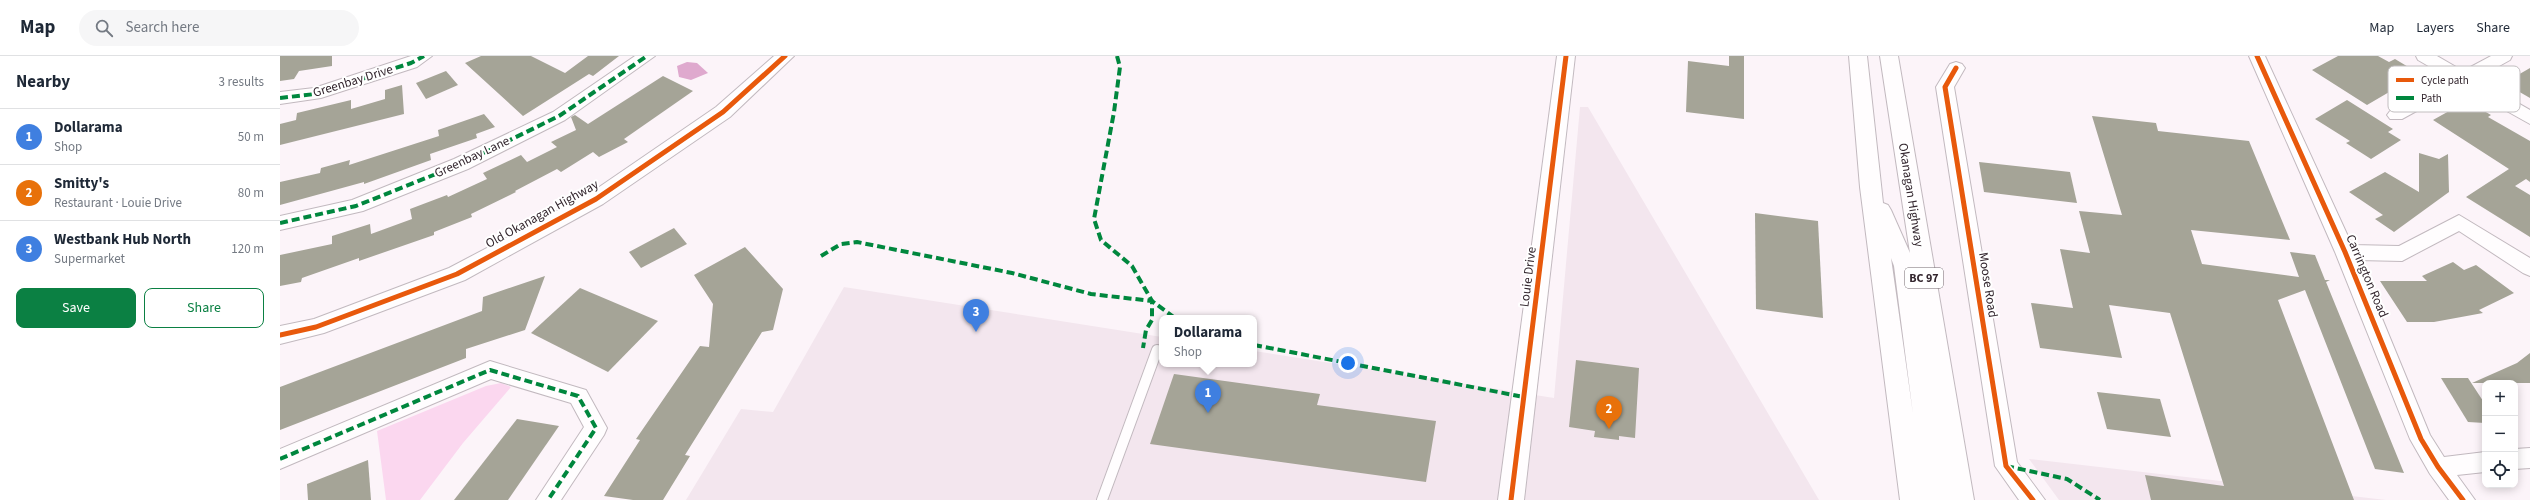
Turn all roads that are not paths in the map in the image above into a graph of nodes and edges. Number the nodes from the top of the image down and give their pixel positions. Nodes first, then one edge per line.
1 (424, 56) edge
2 (647, 56) edge
3 (785, 56) edge
4 (1566, 56) edge
5 (1858, 56) edge
6 (1889, 56) edge
7 (2257, 56) edge
8 (2424, 56) edge
9 (2504, 56) edge
10 (2441, 66) edge
11 (2486, 66) edge
12 (1956, 68) dead end
13 (280, 98) edge
14 (2402, 112) edge
15 (2520, 112) edge
16 (2396, 115) dead end
17 (2530, 118) edge
18 (1870, 187) junction
19 (280, 222) edge
20 (2345, 252) junction
21 (2530, 268) edge
22 (280, 335) edge
23 (1157, 350) dead end
24 (2530, 458) edge
25 (280, 459) edge
26 (2518, 459) edge
27 (2482, 462) edge
28 (2438, 467) junction
29 (548, 500) edge
30 (1102, 500) edge
31 (1511, 500) edge
32 (1913, 500) edge
33 (1937, 500) edge
34 (1962, 500) edge
35 (2033, 500) edge
36 (2463, 500) edge

1 - 13 street, Greenbay Drive
2 - 19 street, Greenbay Lane
3 - 22 main road, Old Okanagan Highway
4 - 31 main road, Louie Drive
5 - 18 main road
6 - 34 main road, Okanagan Highway / BC 97
7 - 20 street, Carrington Road
8 - 10 street
9 - 11 street
12 - 35 street, Moose Road
14 - 16 street
15 - 17 street
18 - 32 main road
18 - 33 main road
20 - 21 street
20 - 28 street, Carrington Road
23 - 30 lane
24 - 26 street
25 - 29 street
27 - 28 street
28 - 36 street, Carrington Road

